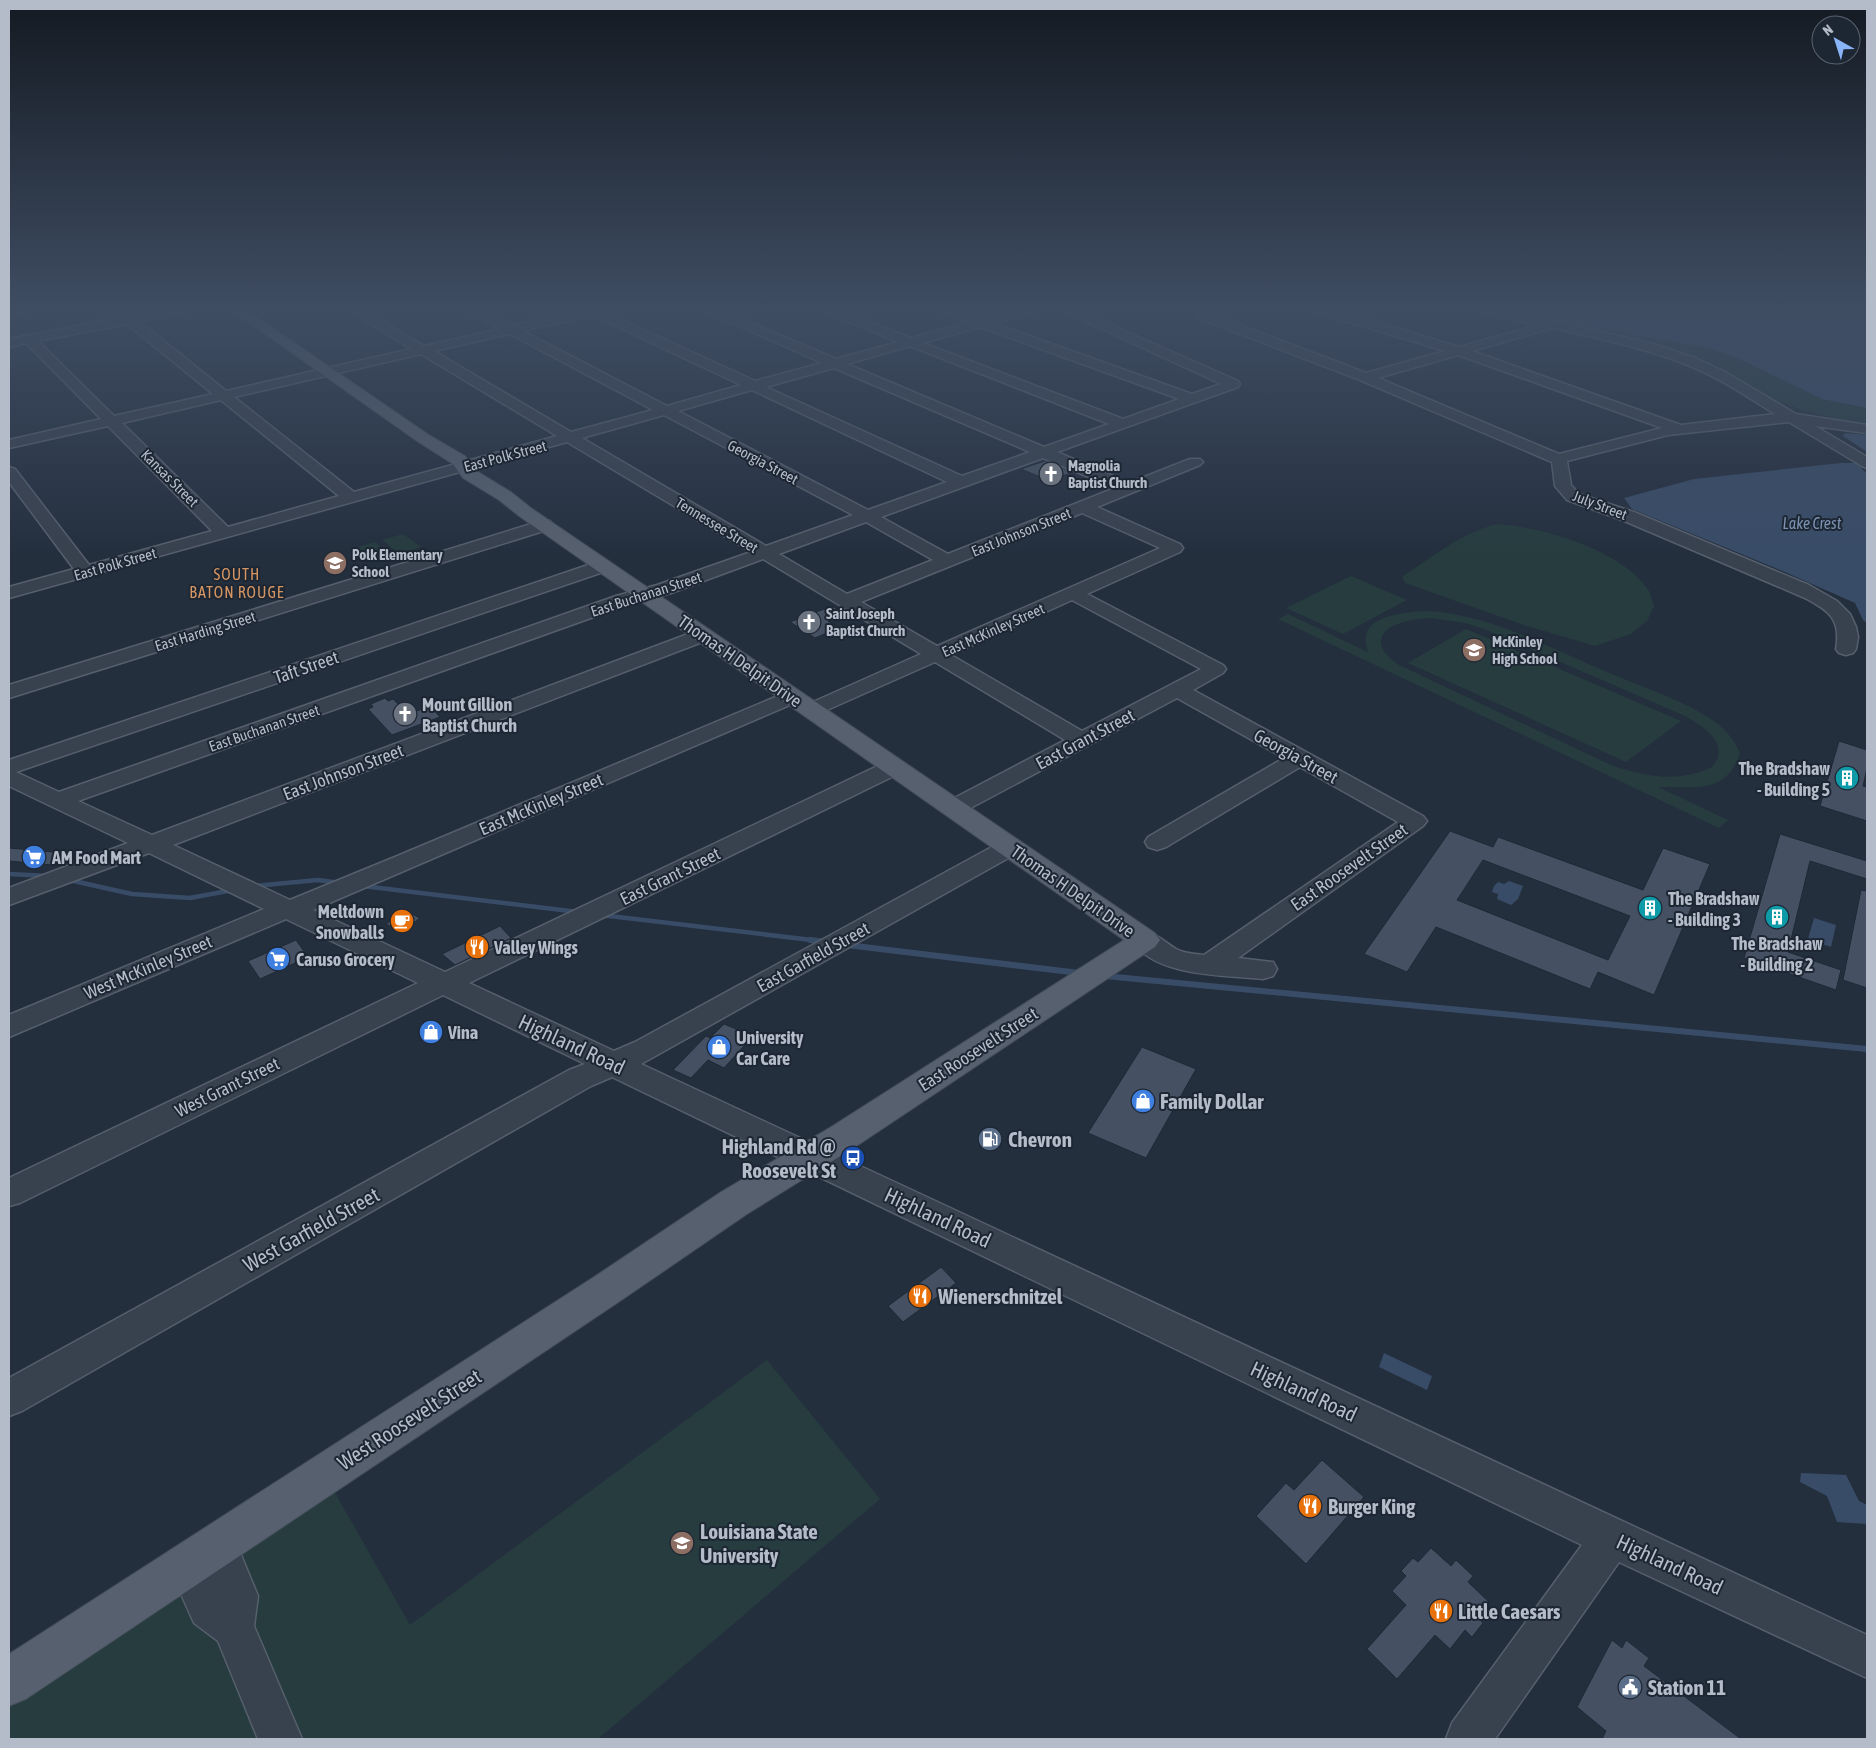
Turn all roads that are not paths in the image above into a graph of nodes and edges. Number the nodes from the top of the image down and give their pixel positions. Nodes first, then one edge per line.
1 (82, 391) edge
2 (219, 391) edge
3 (245, 391) edge
4 (355, 391) edge
5 (491, 391) edge
6 (628, 391) edge
7 (737, 391) edge
8 (764, 391) edge
9 (899, 391) edge
10 (1035, 391) edge
11 (1172, 391) edge
12 (1214, 391) edge
13 (1397, 391) edge
14 (1571, 391) edge
15 (1747, 391) edge
16 (1751, 391) edge
17 (225, 395) junction
18 (1193, 398) junction
19 (666, 410) junction
20 (1792, 418) junction
21 (1832, 419) junction
22 (113, 421) junction
23 (1123, 424) junction
24 (1858, 428) junction
25 (1678, 429) junction
26 (571, 437) junction
27 (1827, 439) junction
28 (9, 444) edge
29 (1044, 452) junction
30 (1558, 460) junction
31 (1195, 462) dead end
32 (1866, 462) edge
33 (463, 467) junction
34 (9, 472) edge
35 (961, 482) junction
36 (1128, 488) junction
37 (350, 498) junction
38 (1083, 507) junction
39 (867, 516) junction
40 (544, 525) junction
41 (224, 533) junction
42 (764, 553) junction
43 (948, 561) junction
44 (603, 566) junction
45 (85, 572) junction
46 (9, 593) edge
47 (644, 594) junction
48 (1074, 594) junction
49 (846, 601) junction
50 (702, 635) junction
51 (1846, 649) dead end
52 (936, 655) junction
53 (1178, 690) junction
54 (9, 692) edge
55 (792, 697) junction
56 (811, 710) junction
57 (1082, 740) junction
58 (1299, 758) junction
59 (9, 767) edge
60 (894, 767) junction
61 (9, 777) edge
62 (58, 800) junction
63 (953, 808) junction
64 (1415, 821) joint
65 (1157, 842) dead end
66 (151, 844) junction
67 (1010, 847) junction
68 (15, 894) edge
69 (281, 906) junction
70 (1135, 947) junction
71 (1210, 964) junction
72 (1263, 969) dead end
73 (446, 983) junction
74 (9, 1027) edge
75 (614, 1064) junction
76 (810, 1157) junction
77 (9, 1192) edge
78 (9, 1398) edge
79 (1612, 1538) junction
80 (202, 1555) junction
81 (1867, 1657) edge
82 (9, 1682) edge
83 (280, 1739) edge
84 (1468, 1739) edge

1 - 22 street, Kansas Street
2 - 17 street
3 - 17 street
4 - 33 main road, Thomas H Delpit Drive
5 - 26 street, Tennessee Street
6 - 19 street, Georgia Street
7 - 19 street, East Polk Street
8 - 35 street
9 - 29 street
10 - 23 street
11 - 18 street
12 - 18 street, East Buchanan Street
13 - 30 street
14 - 25 street
15 - 20 street
16 - 21 street
17 - 22 street
17 - 37 street
18 - 23 street, East Buchanan Street
19 - 26 street, East Polk Street
19 - 39 street, Georgia Street
20 - 21 street
20 - 24 street
20 - 25 street
20 - 27 street
21 - 24 street
22 - 28 street
22 - 41 street, Kansas Street
23 - 29 street, East Buchanan Street
24 - 27 street
25 - 30 street
26 - 33 street, East Polk Street
26 - 42 street, Tennessee Street
27 - 32 street
29 - 35 street, East Buchanan Street
29 - 36 street
30 - 51 street, July Street
31 - 36 street, East Johnson Street
33 - 37 street, East Polk Street
33 - 40 main road, Thomas H Delpit Drive
34 - 45 street
35 - 39 street, East Buchanan Street
36 - 38 street, East Johnson Street
37 - 41 street, East Polk Street
38 - 43 street, East Johnson Street
38 - 48 street, East McKinley Street
39 - 42 street, East Buchanan Street
39 - 43 street, Georgia Street
40 - 44 main road, Thomas H Delpit Drive
40 - 54 street, East Harding Street
41 - 45 street, East Polk Street
42 - 47 street, East Buchanan Street
42 - 49 street, Tennessee Street
43 - 49 street, East Johnson Street
44 - 47 main road, Thomas H Delpit Drive
44 - 59 street, Taft Street
45 - 46 street, East Polk Street
47 - 50 main road, Thomas H Delpit Drive
47 - 62 street, East Buchanan Street
48 - 52 street, East McKinley Street
48 - 53 street, East Grant Street
49 - 52 street, Tennessee Street
50 - 55 main road, Thomas H Delpit Drive
50 - 66 street, East Johnson Street
52 - 56 street, East McKinley Street
52 - 57 street, Tennessee Street
53 - 57 street, East Grant Street
53 - 58 street, Georgia Street
55 - 56 main road, Thomas H Delpit Drive
55 - 69 street, East McKinley Street
56 - 60 main road, Thomas H Delpit Drive
57 - 63 street, East Grant Street
58 - 64 street, Georgia Street
58 - 65 street
60 - 63 main road, Thomas H Delpit Drive
60 - 73 street, East Grant Street
61 - 62 street, Highland Road
62 - 66 street, Highland Road
63 - 67 main road, Thomas H Delpit Drive
64 - 71 street, East Roosevelt Street
66 - 68 street, East Johnson Street
66 - 69 street, Highland Road
67 - 70 main road, Thomas H Delpit Drive
67 - 75 street, East Garfield Street
69 - 73 street, Highland Road
69 - 74 street, West McKinley Street
70 - 71 street, Thomas H Delpit Drive
70 - 76 main road, East Roosevelt Street
71 - 72 street, Thomas H Delpit Drive
73 - 75 street, Highland Road
73 - 77 street, West Grant Street
75 - 76 street, Highland Road
75 - 78 street, West Garfield Street
76 - 79 street, Highland Road
76 - 80 main road, West Roosevelt Street
79 - 81 street, Highland Road
79 - 84 street
80 - 82 main road, West Roosevelt Street
80 - 83 street

